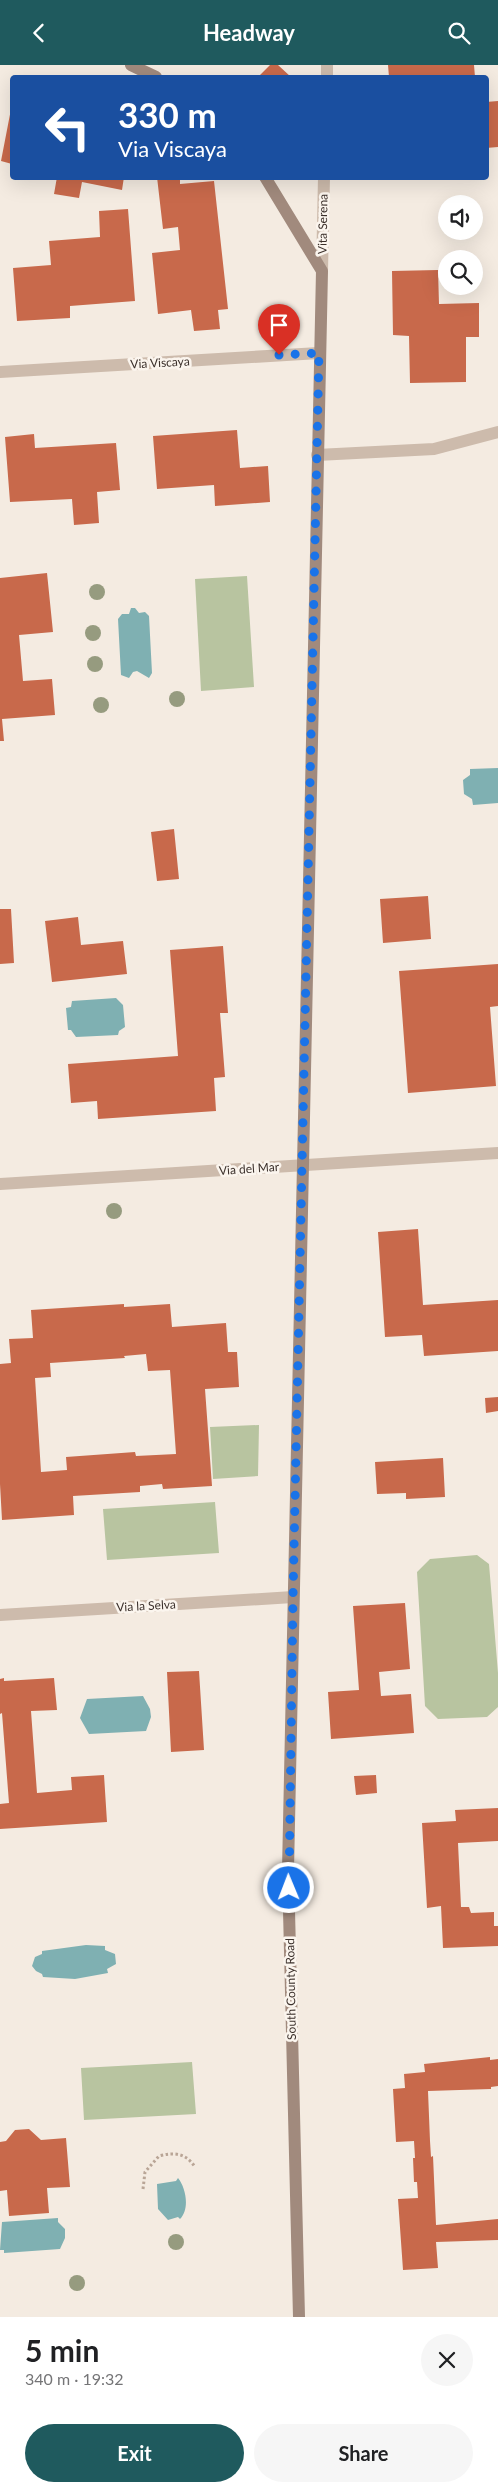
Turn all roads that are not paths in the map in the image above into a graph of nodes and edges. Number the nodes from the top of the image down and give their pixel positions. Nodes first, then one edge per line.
1 (130, 65) edge
2 (152, 75) edge
3 (267, 180) edge
4 (324, 180) edge
5 (322, 271) junction
6 (319, 353) junction
7 (0, 372) edge
8 (498, 432) edge
9 (317, 455) junction
10 (498, 1153) edge
11 (302, 1165) junction
12 (0, 1184) edge
13 (293, 1597) junction
14 (0, 1615) edge
15 (299, 2317) edge

1 - 2 main road
3 - 5 main road
4 - 5 street, Vita Serena
5 - 6 main road, South County Road
6 - 7 street, Via Viscaya
6 - 9 main road, South County Road
8 - 9 street
9 - 11 main road, South County Road
10 - 11 street, Via del Mar
11 - 12 street, Via del Mar
11 - 13 main road, South County Road
13 - 14 street, Via la Selva
13 - 15 main road, South County Road

